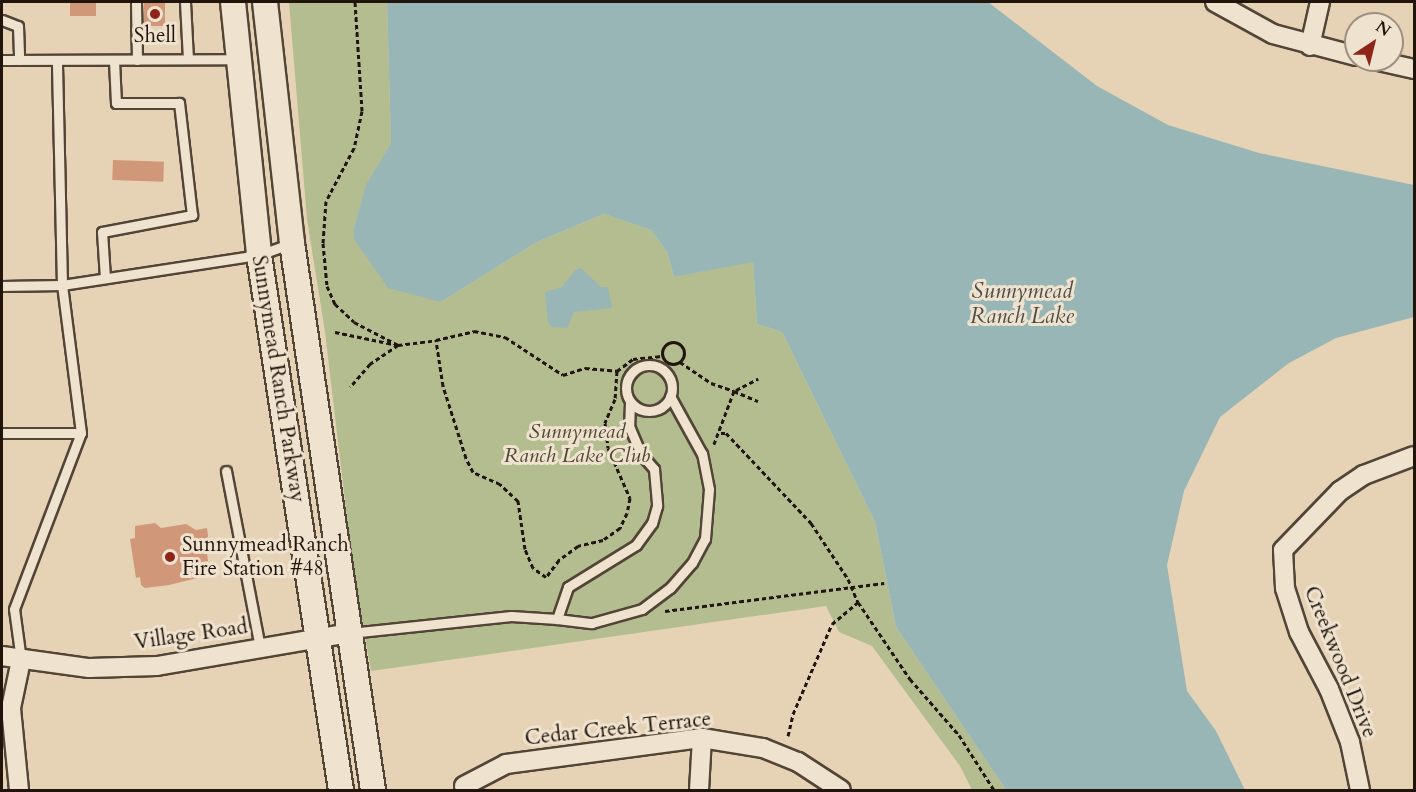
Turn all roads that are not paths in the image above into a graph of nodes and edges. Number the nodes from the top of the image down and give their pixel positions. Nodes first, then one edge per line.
1 (136, 2) edge
2 (184, 2) edge
3 (233, 2) edge
4 (265, 2) edge
5 (1215, 2) edge
6 (1320, 2) edge
7 (2, 20) edge
8 (1310, 46) junction
9 (1344, 53) edge
10 (188, 59) junction
11 (237, 59) junction
12 (2, 60) edge
13 (19, 60) junction
14 (57, 60) junction
15 (137, 60) junction
16 (114, 61) junction
17 (292, 243) junction
18 (259, 255) junction
19 (105, 278) junction
20 (62, 285) junction
21 (2, 286) edge
22 (670, 396) junction
23 (630, 402) junction
24 (2, 433) edge
25 (81, 433) junction
26 (1414, 456) edge
27 (226, 471) dead end
28 (557, 619) junction
29 (350, 633) junction
30 (319, 637) junction
31 (260, 648) junction
32 (2, 656) edge
33 (21, 660) junction
34 (702, 738) junction
35 (464, 786) dead end
36 (20, 790) edge
37 (341, 790) edge
38 (373, 790) edge
39 (699, 790) edge
40 (841, 790) edge
41 (1360, 790) edge

1 - 15 lane
2 - 10 lane
3 - 11 main road, Sunnymead Ranch Parkway
4 - 17 main road, Sunnymead Ranch Parkway
5 - 8 street
6 - 8 street
7 - 13 lane
8 - 9 street
10 - 11 lane
10 - 15 lane
11 - 18 main road, Sunnymead Ranch Parkway
12 - 13 lane
13 - 14 lane
14 - 16 lane
14 - 20 lane
15 - 16 lane
16 - 19 lane
17 - 18 lane
17 - 29 main road, Sunnymead Ranch Parkway
18 - 19 lane
18 - 30 main road, Sunnymead Ranch Parkway
19 - 20 lane
20 - 21 lane
20 - 25 lane
22 - 23 lane
22 - 23 lane
22 - 28 lane
23 - 28 lane
24 - 25 lane
25 - 33 lane
26 - 41 street, Creekwood Drive
27 - 31 lane
28 - 29 lane
29 - 30 street, Village Road
29 - 38 main road, Sunnymead Ranch Parkway
30 - 31 street, Village Road
30 - 37 main road, Sunnymead Ranch Parkway
31 - 33 street, Village Road
32 - 33 street, Village Road
33 - 36 street
34 - 35 street, Cedar Creek Terrace
34 - 39 street
34 - 40 street, Cedar Creek Terrace

